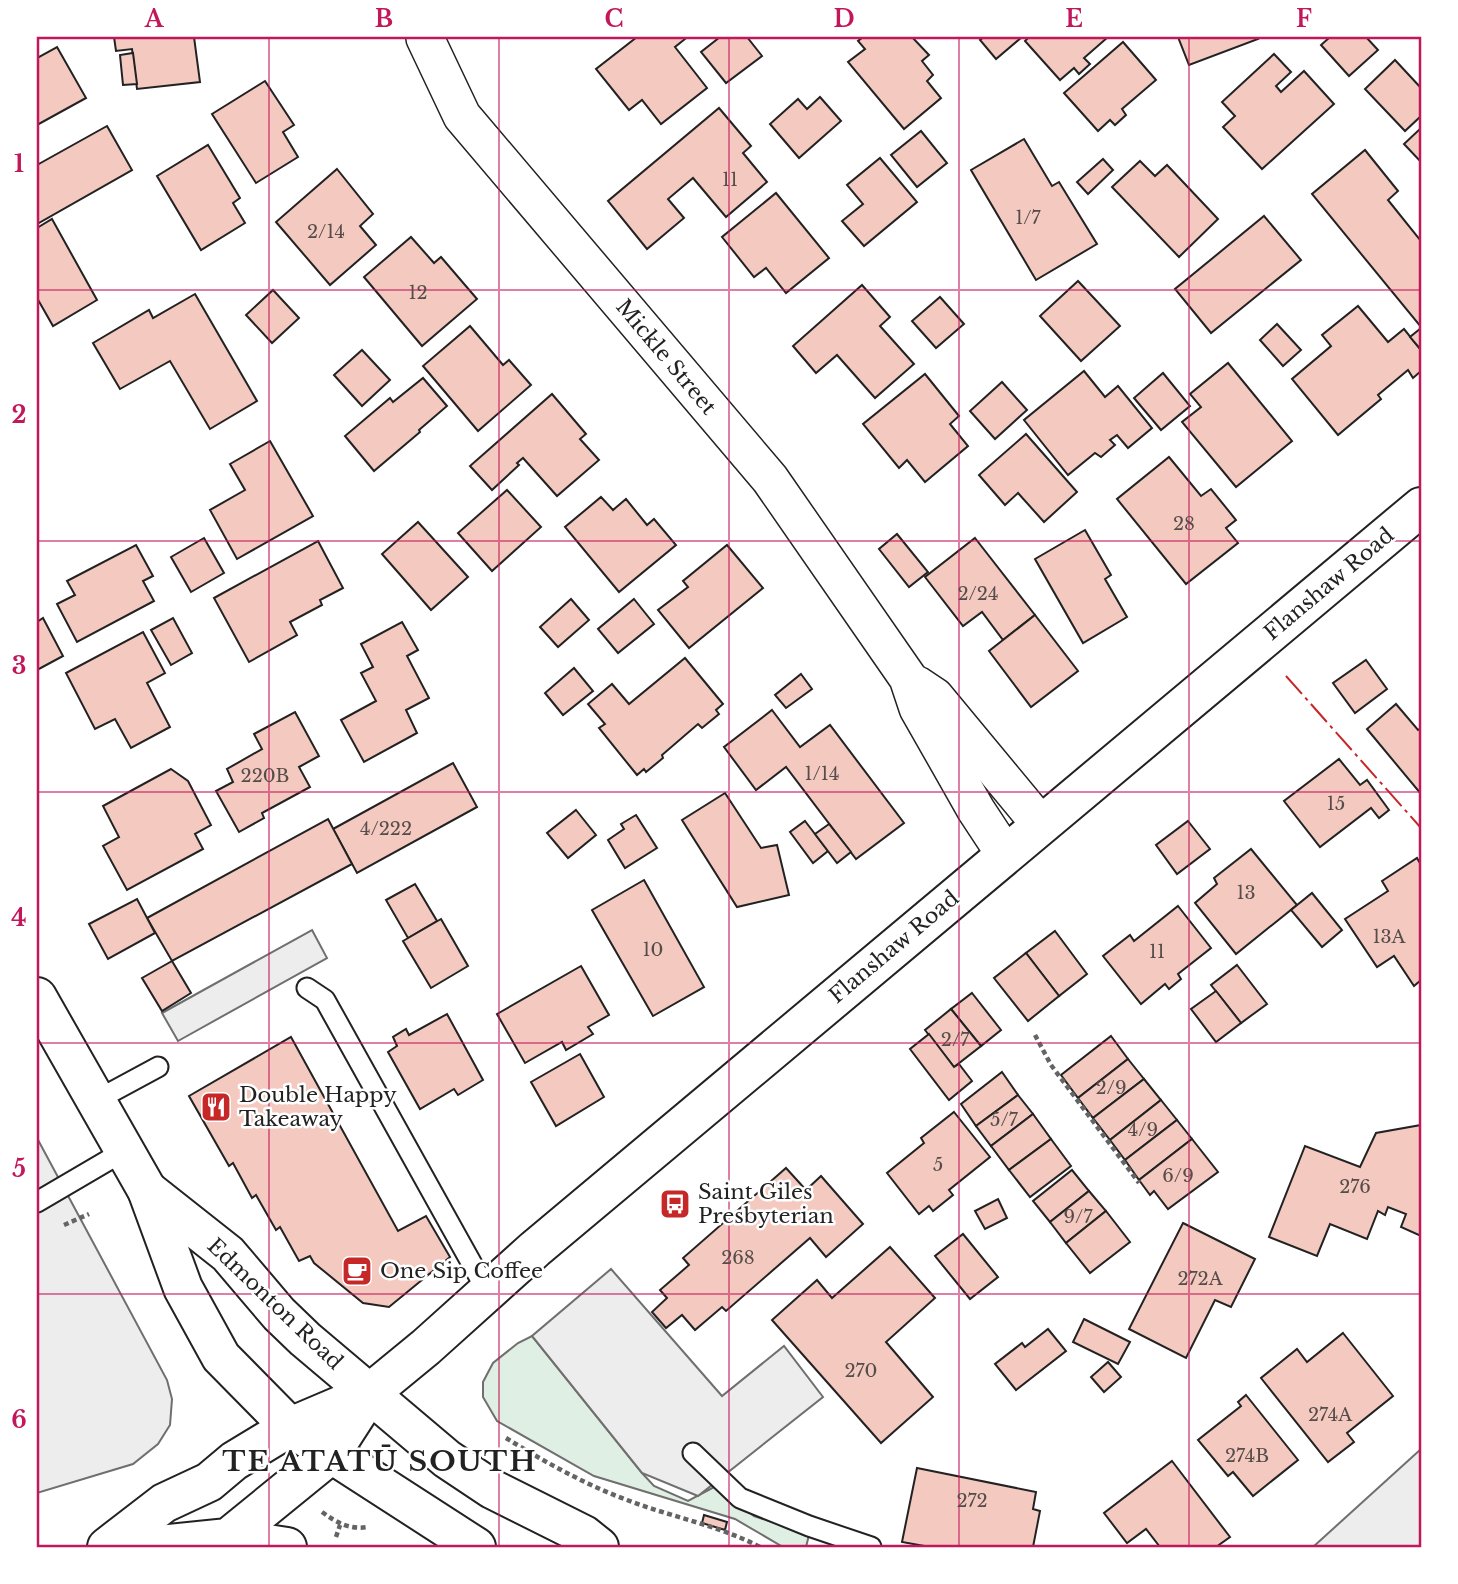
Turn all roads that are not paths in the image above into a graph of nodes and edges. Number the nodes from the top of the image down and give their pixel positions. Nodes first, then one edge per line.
1 (425, 38) edge
2 (1421, 507) edge
3 (908, 678) junction
4 (1041, 824) junction
5 (1005, 853) junction
6 (307, 988) dead end
7 (37, 997) edge
8 (158, 1067) dead end
9 (95, 1101) junction
10 (124, 1152) junction
11 (147, 1190) junction
12 (37, 1202) edge
13 (487, 1291) junction
14 (370, 1393) junction
15 (290, 1427) junction
16 (693, 1453) dead end
17 (330, 1455) junction
18 (228, 1538) junction
19 (107, 1547) edge
20 (139, 1547) edge
21 (287, 1547) edge
22 (476, 1547) edge
23 (599, 1547) edge
24 (871, 1547) edge

1 - 3 street, Mickle Street
2 - 4 main road, Flanshaw Road
3 - 4 street, Mickle Street
3 - 5 street, Mickle Street
4 - 5 main road, Flanshaw Road
5 - 13 main road, Flanshaw Road
6 - 13 lane
7 - 9 main road, Edmonton Road
8 - 9 lane
9 - 10 main road, Edmonton Road
10 - 11 main road, Edmonton Road
10 - 12 lane
11 - 14 main road, Edmonton Road
11 - 15 main road, Edmonton Road
13 - 14 main road, Flanshaw Road
14 - 15 main road
14 - 17 main road
14 - 23 main road, Edmonton Road
15 - 17 main road, Edmonton Road
15 - 19 main road
16 - 24 lane
17 - 18 main road
17 - 22 main road, Edmonton Road
18 - 20 main road
18 - 21 main road

